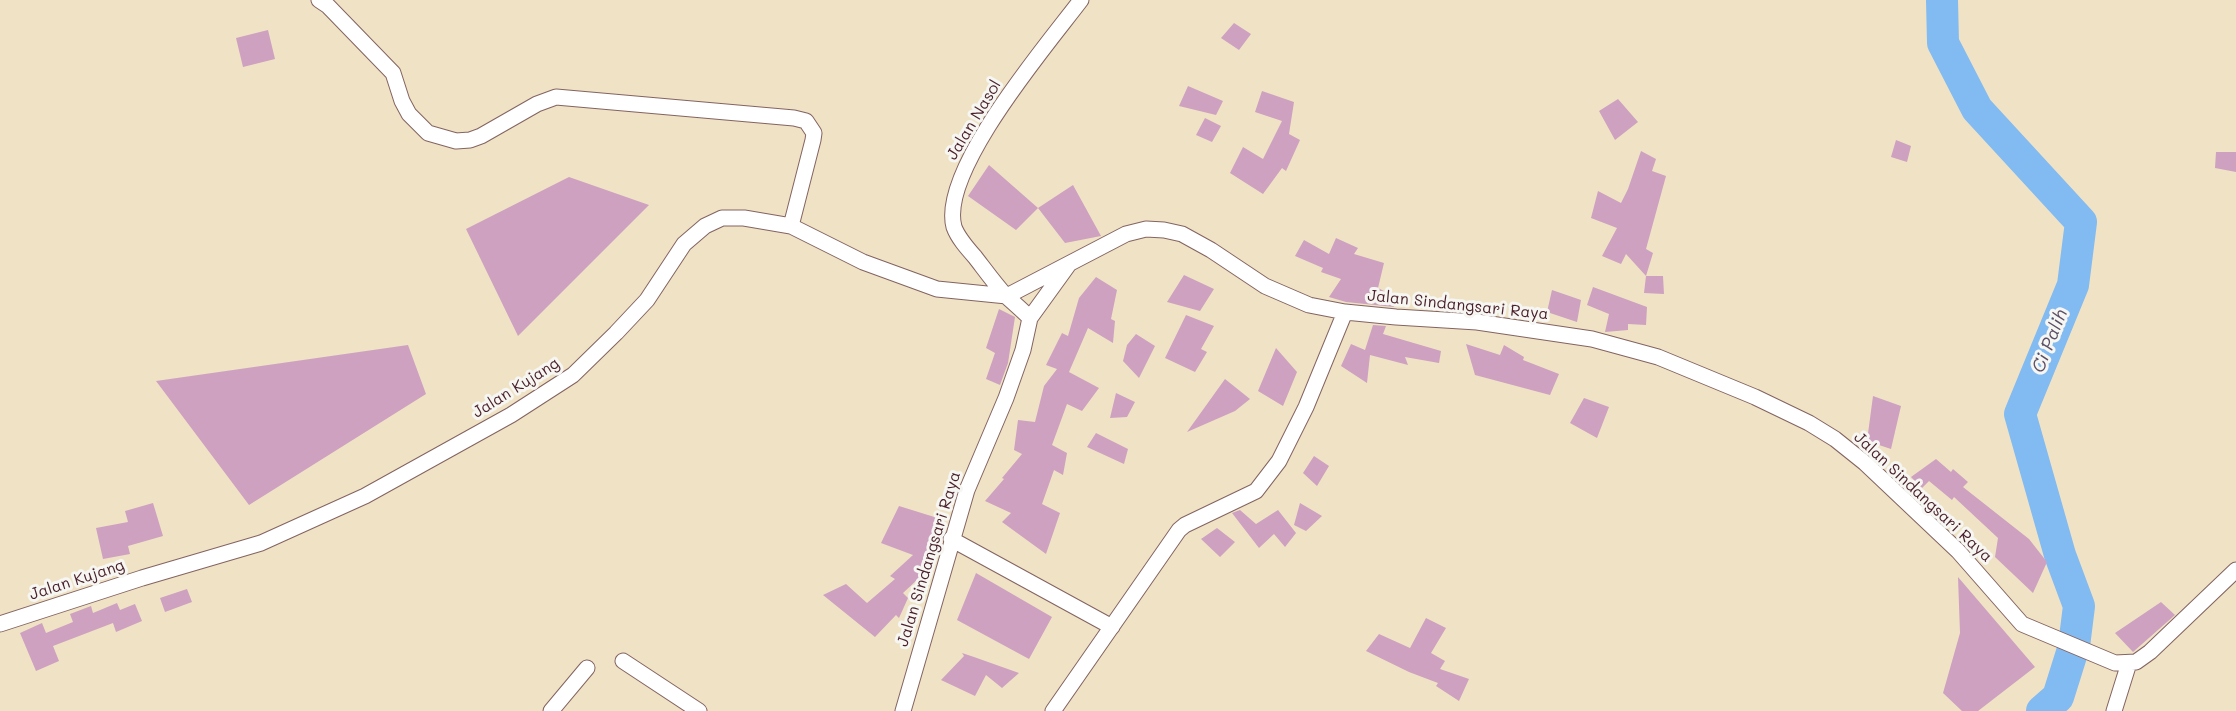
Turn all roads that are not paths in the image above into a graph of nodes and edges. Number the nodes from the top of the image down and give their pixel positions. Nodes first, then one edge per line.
1 (320, 0) edge
2 (1081, 0) edge
3 (791, 226) junction
4 (1072, 260) junction
5 (1007, 296) junction
6 (1345, 312) junction
7 (1030, 318) junction
8 (951, 539) junction
9 (2236, 570) edge
10 (0, 624) edge
11 (1112, 627) junction
12 (623, 661) dead end
13 (2122, 663) junction
14 (587, 668) dead end
15 (551, 711) edge
16 (699, 711) edge
17 (903, 711) edge
18 (1053, 711) edge
19 (2114, 711) edge

1 - 3 street
2 - 5 street, Jalan Nasol
3 - 5 street, Jalan Kujang
3 - 10 street, Jalan Kujang
4 - 5 street, Jalan Sindangsari Raya
4 - 6 street, Jalan Sindangsari Raya
4 - 7 street, Jalan Sindangsari Raya
5 - 7 street
6 - 11 street
6 - 13 street, Jalan Sindangsari Raya
7 - 8 street, Jalan Sindangsari Raya
8 - 11 street
8 - 17 street, Jalan Sindangsari Raya
9 - 13 street
11 - 18 street
12 - 16 street
13 - 19 street
14 - 15 street

